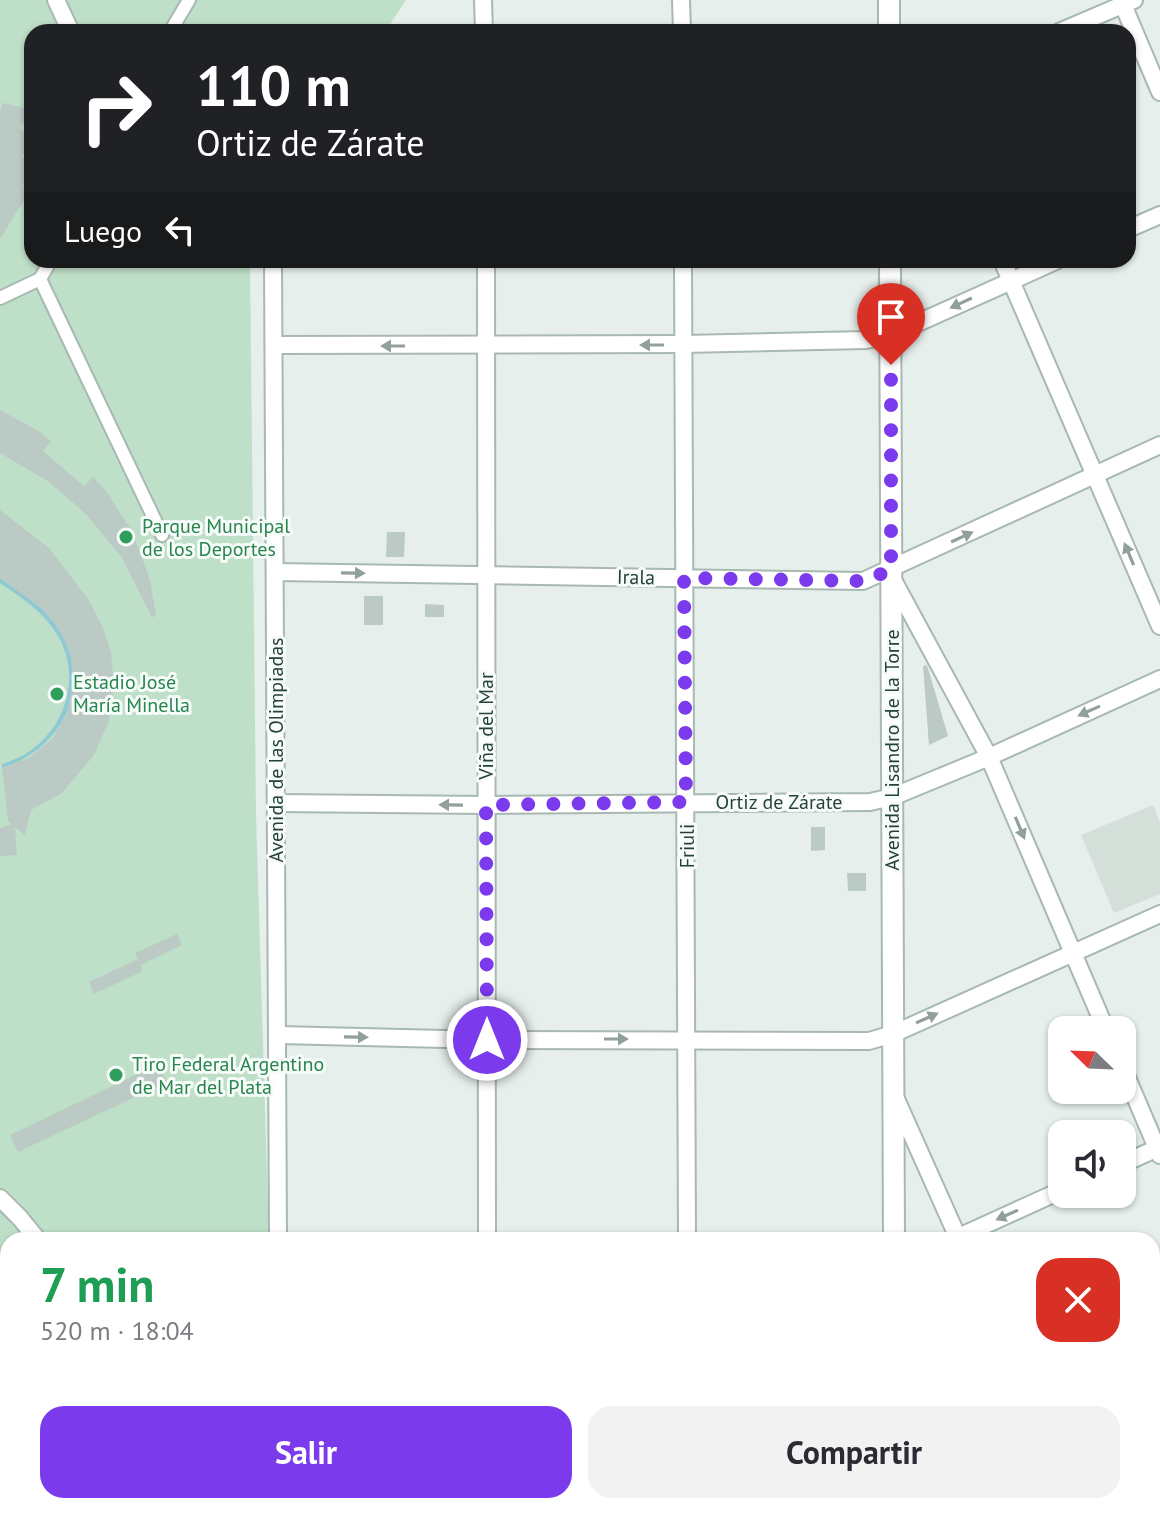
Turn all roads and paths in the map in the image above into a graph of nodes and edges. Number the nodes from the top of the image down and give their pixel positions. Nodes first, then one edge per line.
1 (56, 0) edge
2 (189, 0) edge
3 (483, 0) edge
4 (681, 0) edge
5 (1126, 2) edge
6 (889, 3) edge
7 (67, 24) edge
8 (175, 24) edge
9 (484, 24) edge
10 (682, 24) edge
11 (889, 24) edge
12 (898, 24) edge
13 (1077, 24) edge
14 (1134, 24) edge
15 (1136, 28) edge
16 (1160, 92) edge
17 (1160, 215) edge
18 (1136, 226) edge
19 (46, 268) edge
20 (273, 268) edge
21 (486, 268) edge
22 (683, 268) edge
23 (890, 268) edge
24 (1006, 268) edge
25 (1039, 268) edge
26 (40, 279) junction
27 (1011, 280) junction
28 (0, 298) edge
29 (891, 335) junction
30 (684, 344) junction
31 (274, 345) junction
32 (486, 346) junction
33 (1160, 445) edge
34 (1095, 475) junction
35 (162, 535) dead end
36 (275, 572) junction
37 (891, 573) junction
38 (486, 574) junction
39 (684, 578) junction
40 (1160, 626) edge
41 (1160, 679) edge
42 (989, 757) junction
43 (892, 797) junction
44 (686, 802) junction
45 (276, 803) junction
46 (486, 805) junction
47 (1160, 914) edge
48 (1073, 953) junction
49 (1100, 1016) edge
50 (893, 1034) junction
51 (278, 1035) junction
52 (688, 1039) junction
53 (487, 1040) junction
54 (893, 1094) junction
55 (1136, 1098) edge
56 (1159, 1150) edge
57 (1136, 1159) edge
58 (1048, 1196) edge
59 (0, 1198) edge
60 (31, 1232) edge
61 (278, 1232) edge
62 (487, 1232) edge
63 (687, 1232) edge
64 (894, 1232) edge
65 (953, 1232) edge
66 (971, 1232) edge

1 - 7 street
2 - 8 street
3 - 9 street
4 - 10 street
5 - 13 street
5 - 14 street
6 - 11 street
6 - 12 street
15 - 16 street
17 - 18 street
19 - 26 street
20 - 31 street, Avenida de las Olimpiadas
21 - 32 street, Viña del Mar
22 - 30 street, Friuli
23 - 29 street, Avenida Lisandro de la Torre
24 - 27 street
25 - 27 street
26 - 28 street
26 - 35 street
27 -> 29 street
27 - 34 street
29 - 30 street
29 - 37 street, Avenida Lisandro de la Torre
30 -> 32 street
30 - 39 street, Friuli
32 -> 31 street
31 - 36 street, Avenida de las Olimpiadas
32 - 38 street, Viña del Mar
33 - 34 street, Irala
37 -> 34 street, Irala
40 -> 34 street
36 -> 38 street, Irala
36 - 45 street, Avenida de las Olimpiadas
37 - 39 street, Irala
37 - 42 street
37 - 43 street, Avenida Lisandro de la Torre
38 - 39 street, Irala
38 - 46 street, Viña del Mar
39 - 44 street, Friuli
41 -> 42 street, Ortiz de Zárate
42 - 43 street, Ortiz de Zárate
42 -> 48 street
43 - 44 street, Ortiz de Zárate
43 - 50 street, Avenida Lisandro de la Torre
44 - 46 street, Ortiz de Zárate
44 - 52 street, Friuli
46 -> 45 street, Ortiz de Zárate
45 - 51 street, Avenida de las Olimpiadas
46 - 53 street, Viña del Mar
47 - 48 street
48 - 49 street
50 -> 48 street
50 - 52 street
50 - 54 street, Avenida Lisandro de la Torre
51 -> 53 street
51 - 61 street, Avenida de las Olimpiadas
53 -> 52 street
52 - 63 street, Friuli
53 - 62 street, Viña del Mar
54 - 64 street, Avenida Lisandro de la Torre
54 - 65 street
55 - 56 street
56 - 57 street
58 -> 66 street
59 - 60 street

